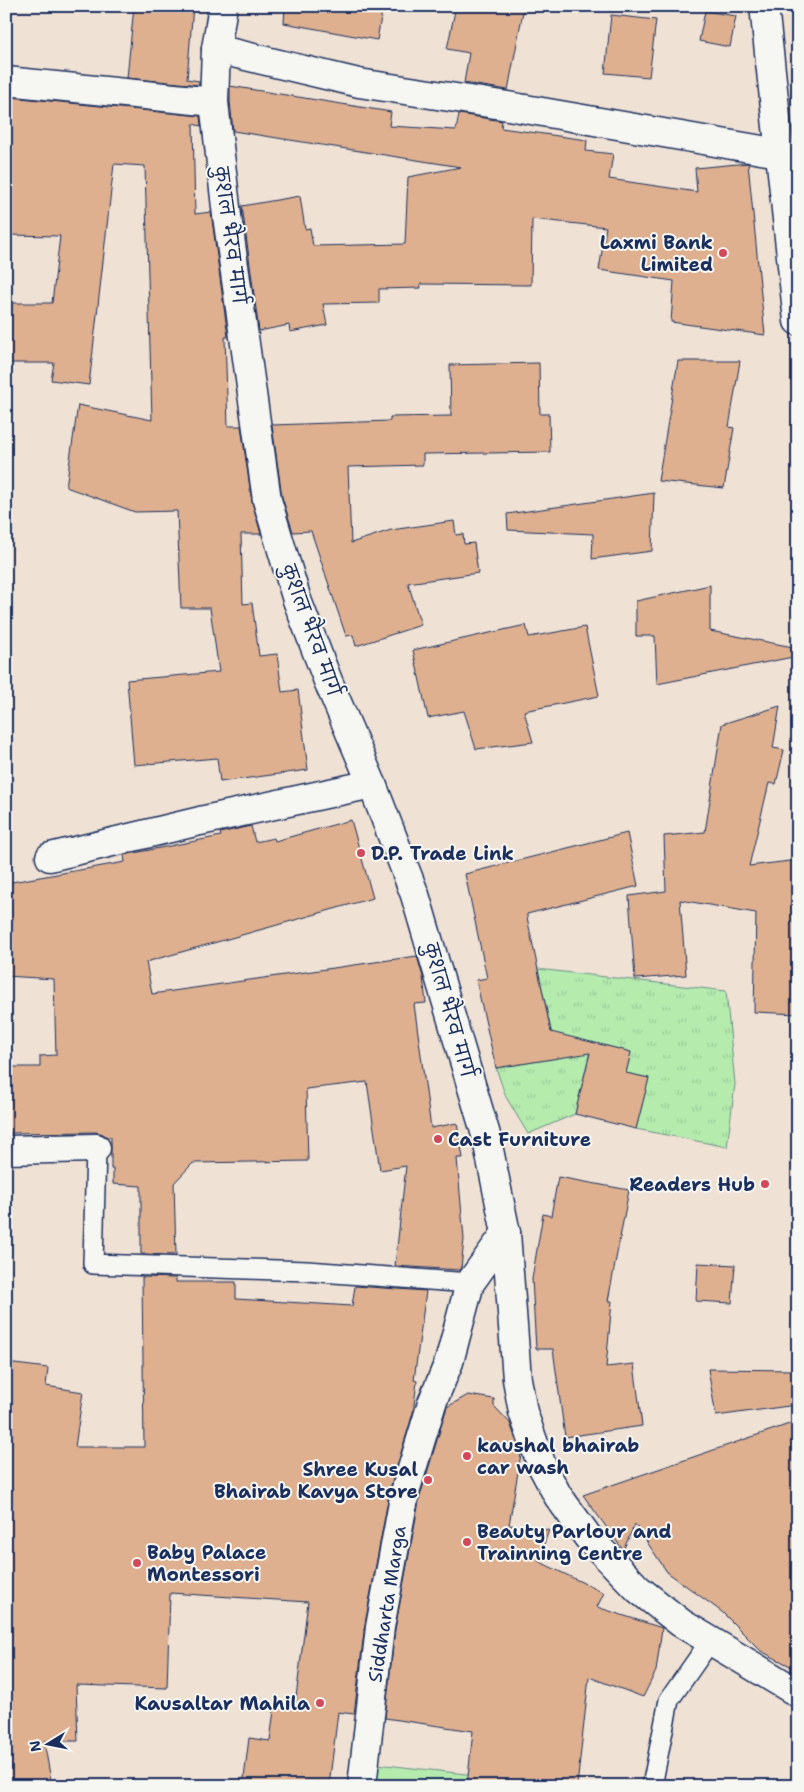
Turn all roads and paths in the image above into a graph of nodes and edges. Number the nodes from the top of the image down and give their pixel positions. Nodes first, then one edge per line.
1 (223, 6) edge
2 (764, 6) edge
3 (216, 49) junction
4 (6, 81) edge
5 (214, 102) junction
6 (779, 153) junction
7 (798, 321) edge
8 (372, 784) junction
9 (50, 857) dead end
10 (96, 1148) joint
11 (6, 1150) edge
12 (506, 1233) junction
13 (470, 1283) junction
14 (710, 1640) junction
15 (798, 1694) edge
16 (362, 1786) edge
17 (652, 1786) edge

1 - 3 street, कुशल‌ भैरव मार्ग
2 - 6 street
3 - 5 street, कुशल‌ भैरव मार्ग
3 - 6 street
4 - 5 street
5 - 8 street, कुशल‌ भैरव मार्ग
6 - 7 street
8 - 9 street
8 - 12 street, कुशल‌ भैरव मार्ग
10 - 11 street
10 - 13 lane
12 - 13 street, Siddharta Marga
12 - 14 street, कुशल‌ भैरव मार्ग
13 - 16 street, Siddharta Marga
14 - 15 street, कुशल‌ भैरव मार्ग
14 - 17 lane

